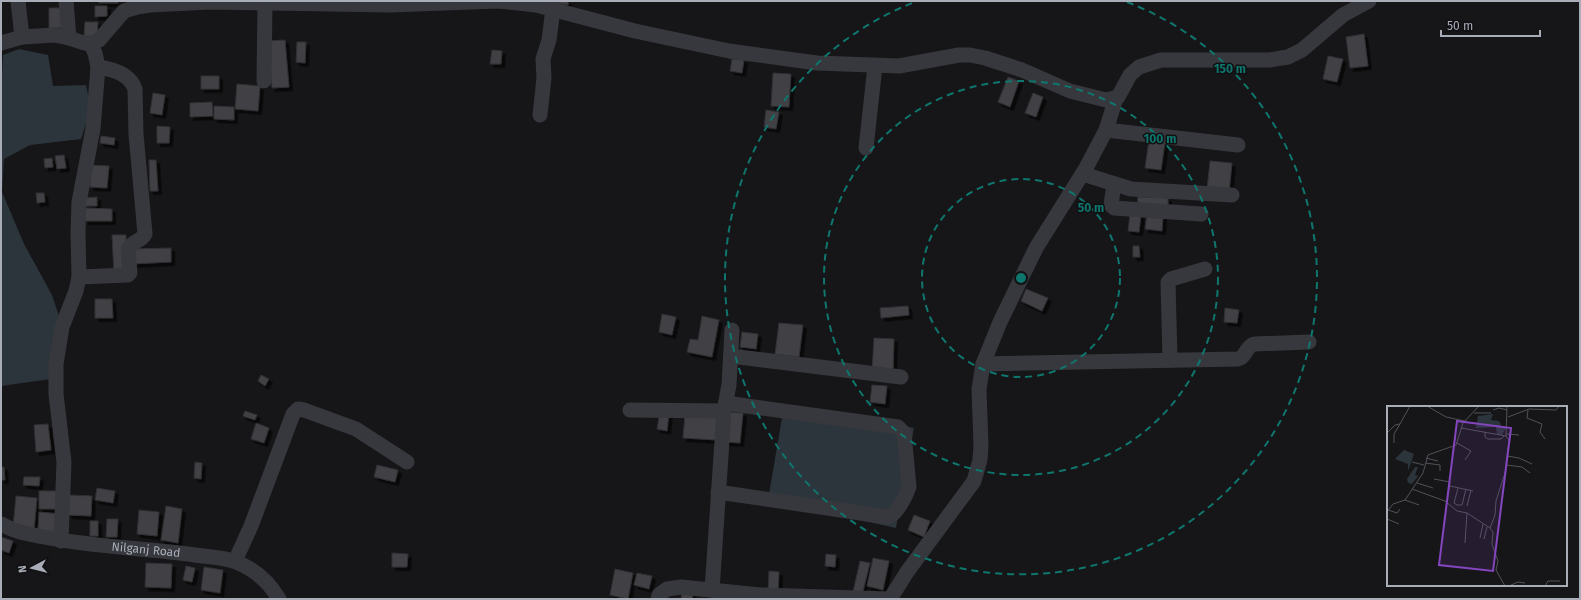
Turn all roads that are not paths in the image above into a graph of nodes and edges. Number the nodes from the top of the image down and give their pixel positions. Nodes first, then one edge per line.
1 (18, 1) edge
2 (66, 1) edge
3 (499, 1) edge
4 (1369, 1) edge
5 (312, 3) edge
6 (402, 3) edge
7 (265, 4) junction
8 (553, 10) junction
9 (22, 37) junction
10 (69, 38) junction
11 (1, 43) edge
12 (90, 44) junction
13 (875, 66) junction
14 (98, 68) junction
15 (264, 81) dead end
16 (1116, 98) junction
17 (540, 116) dead end
18 (1106, 130) junction
19 (1238, 145) dead end
20 (866, 148) dead end
21 (1083, 174) junction
22 (1114, 184) junction
23 (1232, 195) dead end
24 (1201, 214) dead end
25 (1205, 269) dead end
26 (79, 277) junction
27 (732, 330) dead end
28 (1309, 342) dead end
29 (730, 356) junction
30 (1170, 360) junction
31 (983, 364) junction
32 (901, 377) dead end
33 (725, 407) junction
34 (630, 410) dead end
35 (406, 462) dead end
36 (718, 492) junction
37 (1, 524) edge
38 (61, 541) junction
39 (235, 561) junction
40 (712, 590) junction
41 (760, 597) edge
42 (279, 599) edge
43 (658, 599) edge
44 (890, 599) edge

1 - 9 street
2 - 10 street
3 - 6 street
3 - 8 street
4 - 16 street
5 - 6 street
5 - 7 street
7 - 12 street
7 - 15 street
8 - 13 street
8 - 17 street
9 - 10 street
9 - 11 street
10 - 12 street
12 - 14 street
13 - 16 street
13 - 20 street
14 - 26 street
14 - 26 street
16 - 18 street
18 - 19 street
18 - 21 street
21 - 22 street
21 - 31 street
22 - 23 street
22 - 24 street
25 - 30 street
26 - 38 street
27 - 29 street
28 - 30 street
29 - 32 street
29 - 33 street
30 - 31 street
31 - 44 street
33 - 34 street
33 - 36 street
33 - 36 street
35 - 39 street
36 - 40 street
37 - 38 street, Nilganj Road
38 - 39 street, Nilganj Road
39 - 42 street, Nilganj Road
40 - 41 street
40 - 43 street
41 - 44 street

